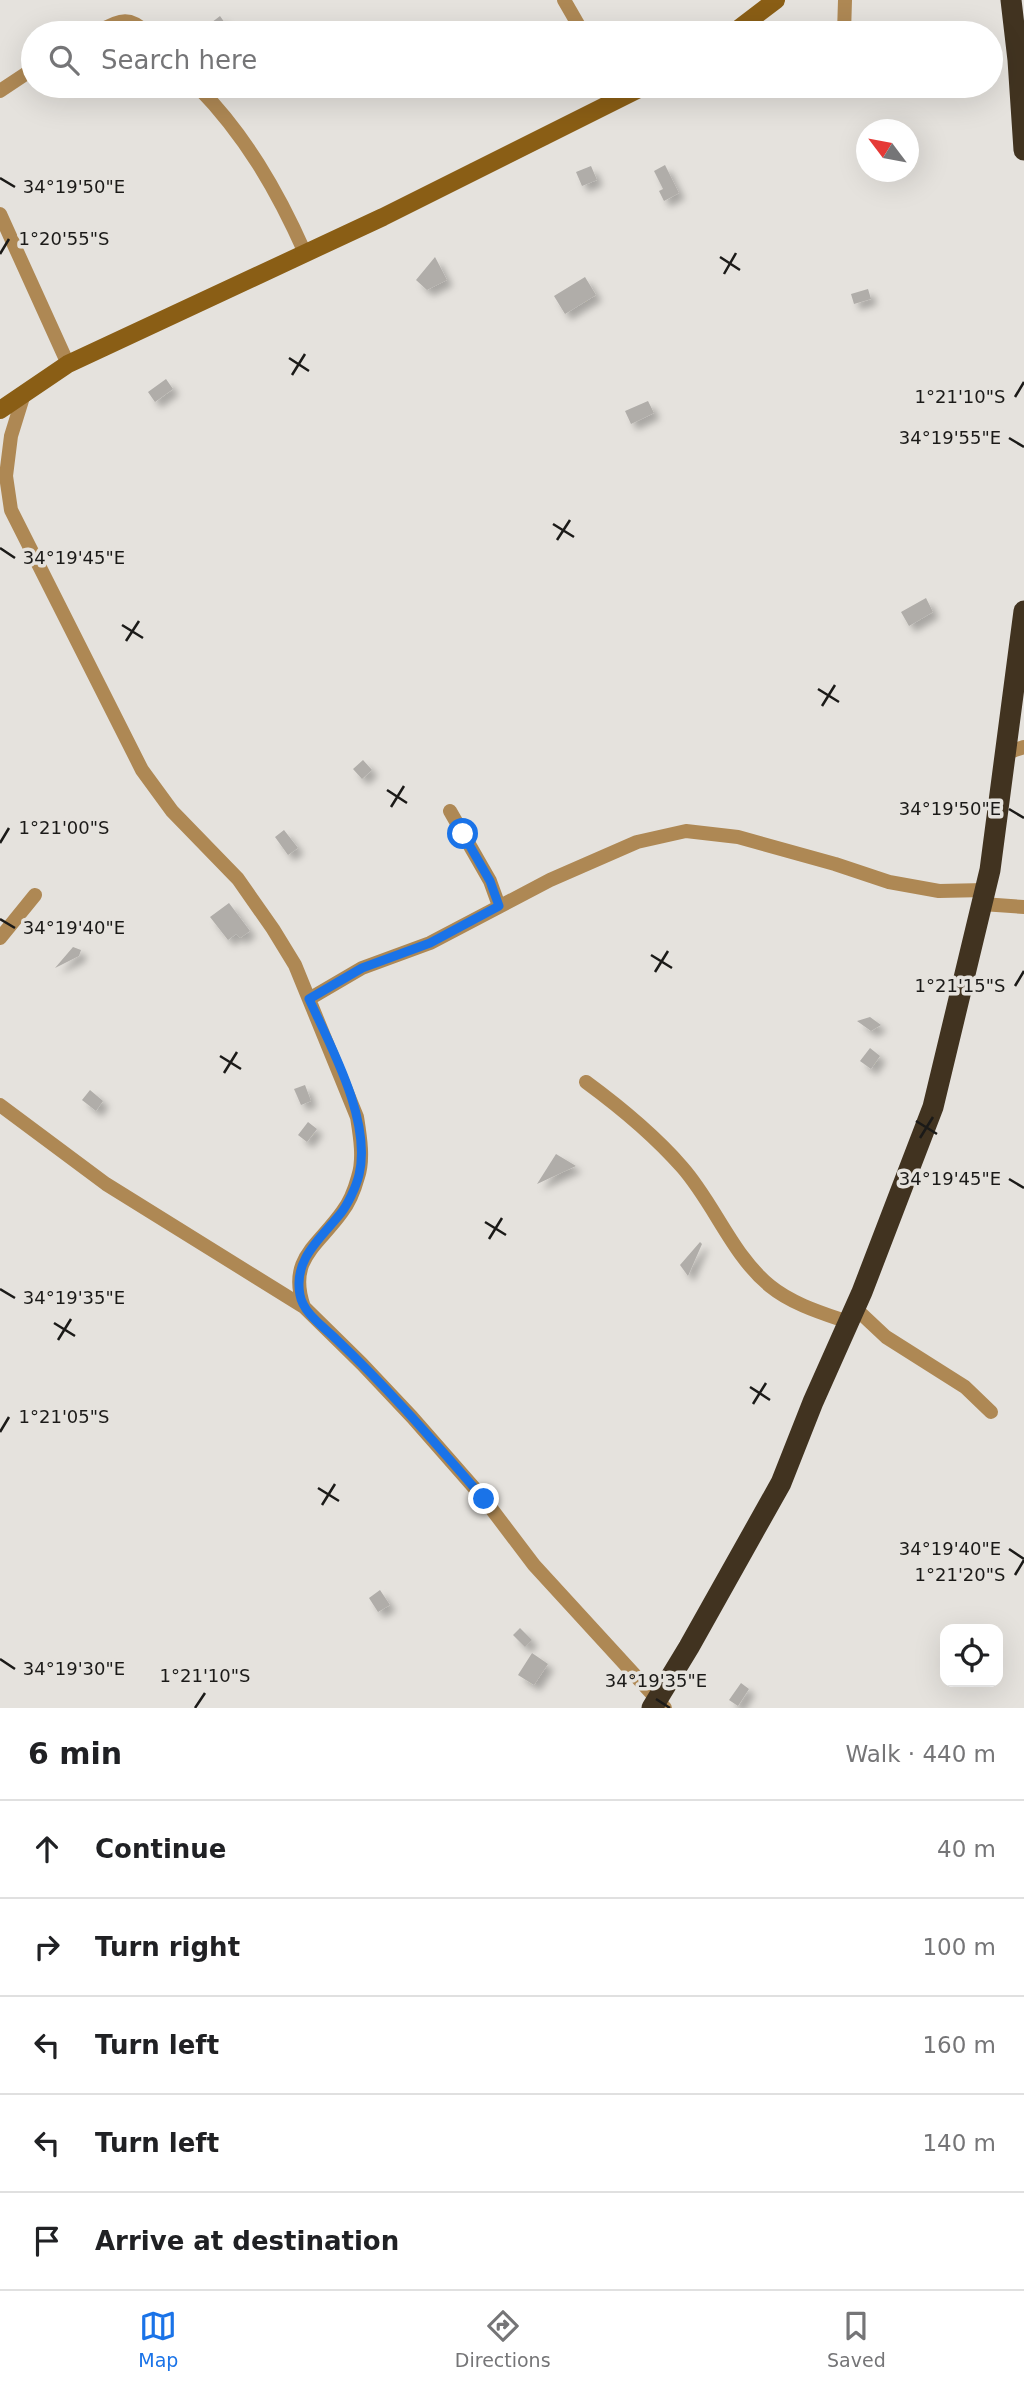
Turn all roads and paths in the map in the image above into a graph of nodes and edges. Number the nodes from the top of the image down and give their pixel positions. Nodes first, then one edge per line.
1 (564, 0) edge
2 (776, 0) edge
3 (845, 0) edge
4 (1011, 0) edge
5 (576, 21) edge
6 (749, 21) edge
7 (844, 21) edge
8 (21, 77) edge
9 (0, 91) edge
10 (208, 98) edge
11 (606, 98) edge
12 (1024, 138) edge
13 (0, 214) edge
14 (305, 253) junction
15 (68, 364) junction
16 (24, 394) junction
17 (0, 410) edge
18 (1024, 611) edge
19 (1015, 750) edge
20 (450, 811) dead end
21 (36, 895) dead end
22 (984, 897) junction
23 (499, 906) junction
24 (1024, 907) edge
25 (0, 938) edge
26 (309, 999) junction
27 (586, 1082) dead end
28 (0, 1105) edge
29 (304, 1307) junction
30 (851, 1314) junction
31 (991, 1412) dead end
32 (658, 1705) edge

1 - 5 street
2 - 6 street
3 - 7 street
4 - 12 highway
8 - 9 street
10 - 14 street
11 - 14 street
13 - 15 street
14 - 15 street
15 - 16 street
16 - 17 street
16 - 26 street
18 - 19 highway
19 - 22 highway
20 - 23 street
21 - 25 street
22 - 23 street
22 - 24 street
22 - 30 highway
23 - 26 street
26 - 29 street
27 - 30 street
28 - 29 street
29 - 32 street
30 - 31 street
30 - 32 highway

